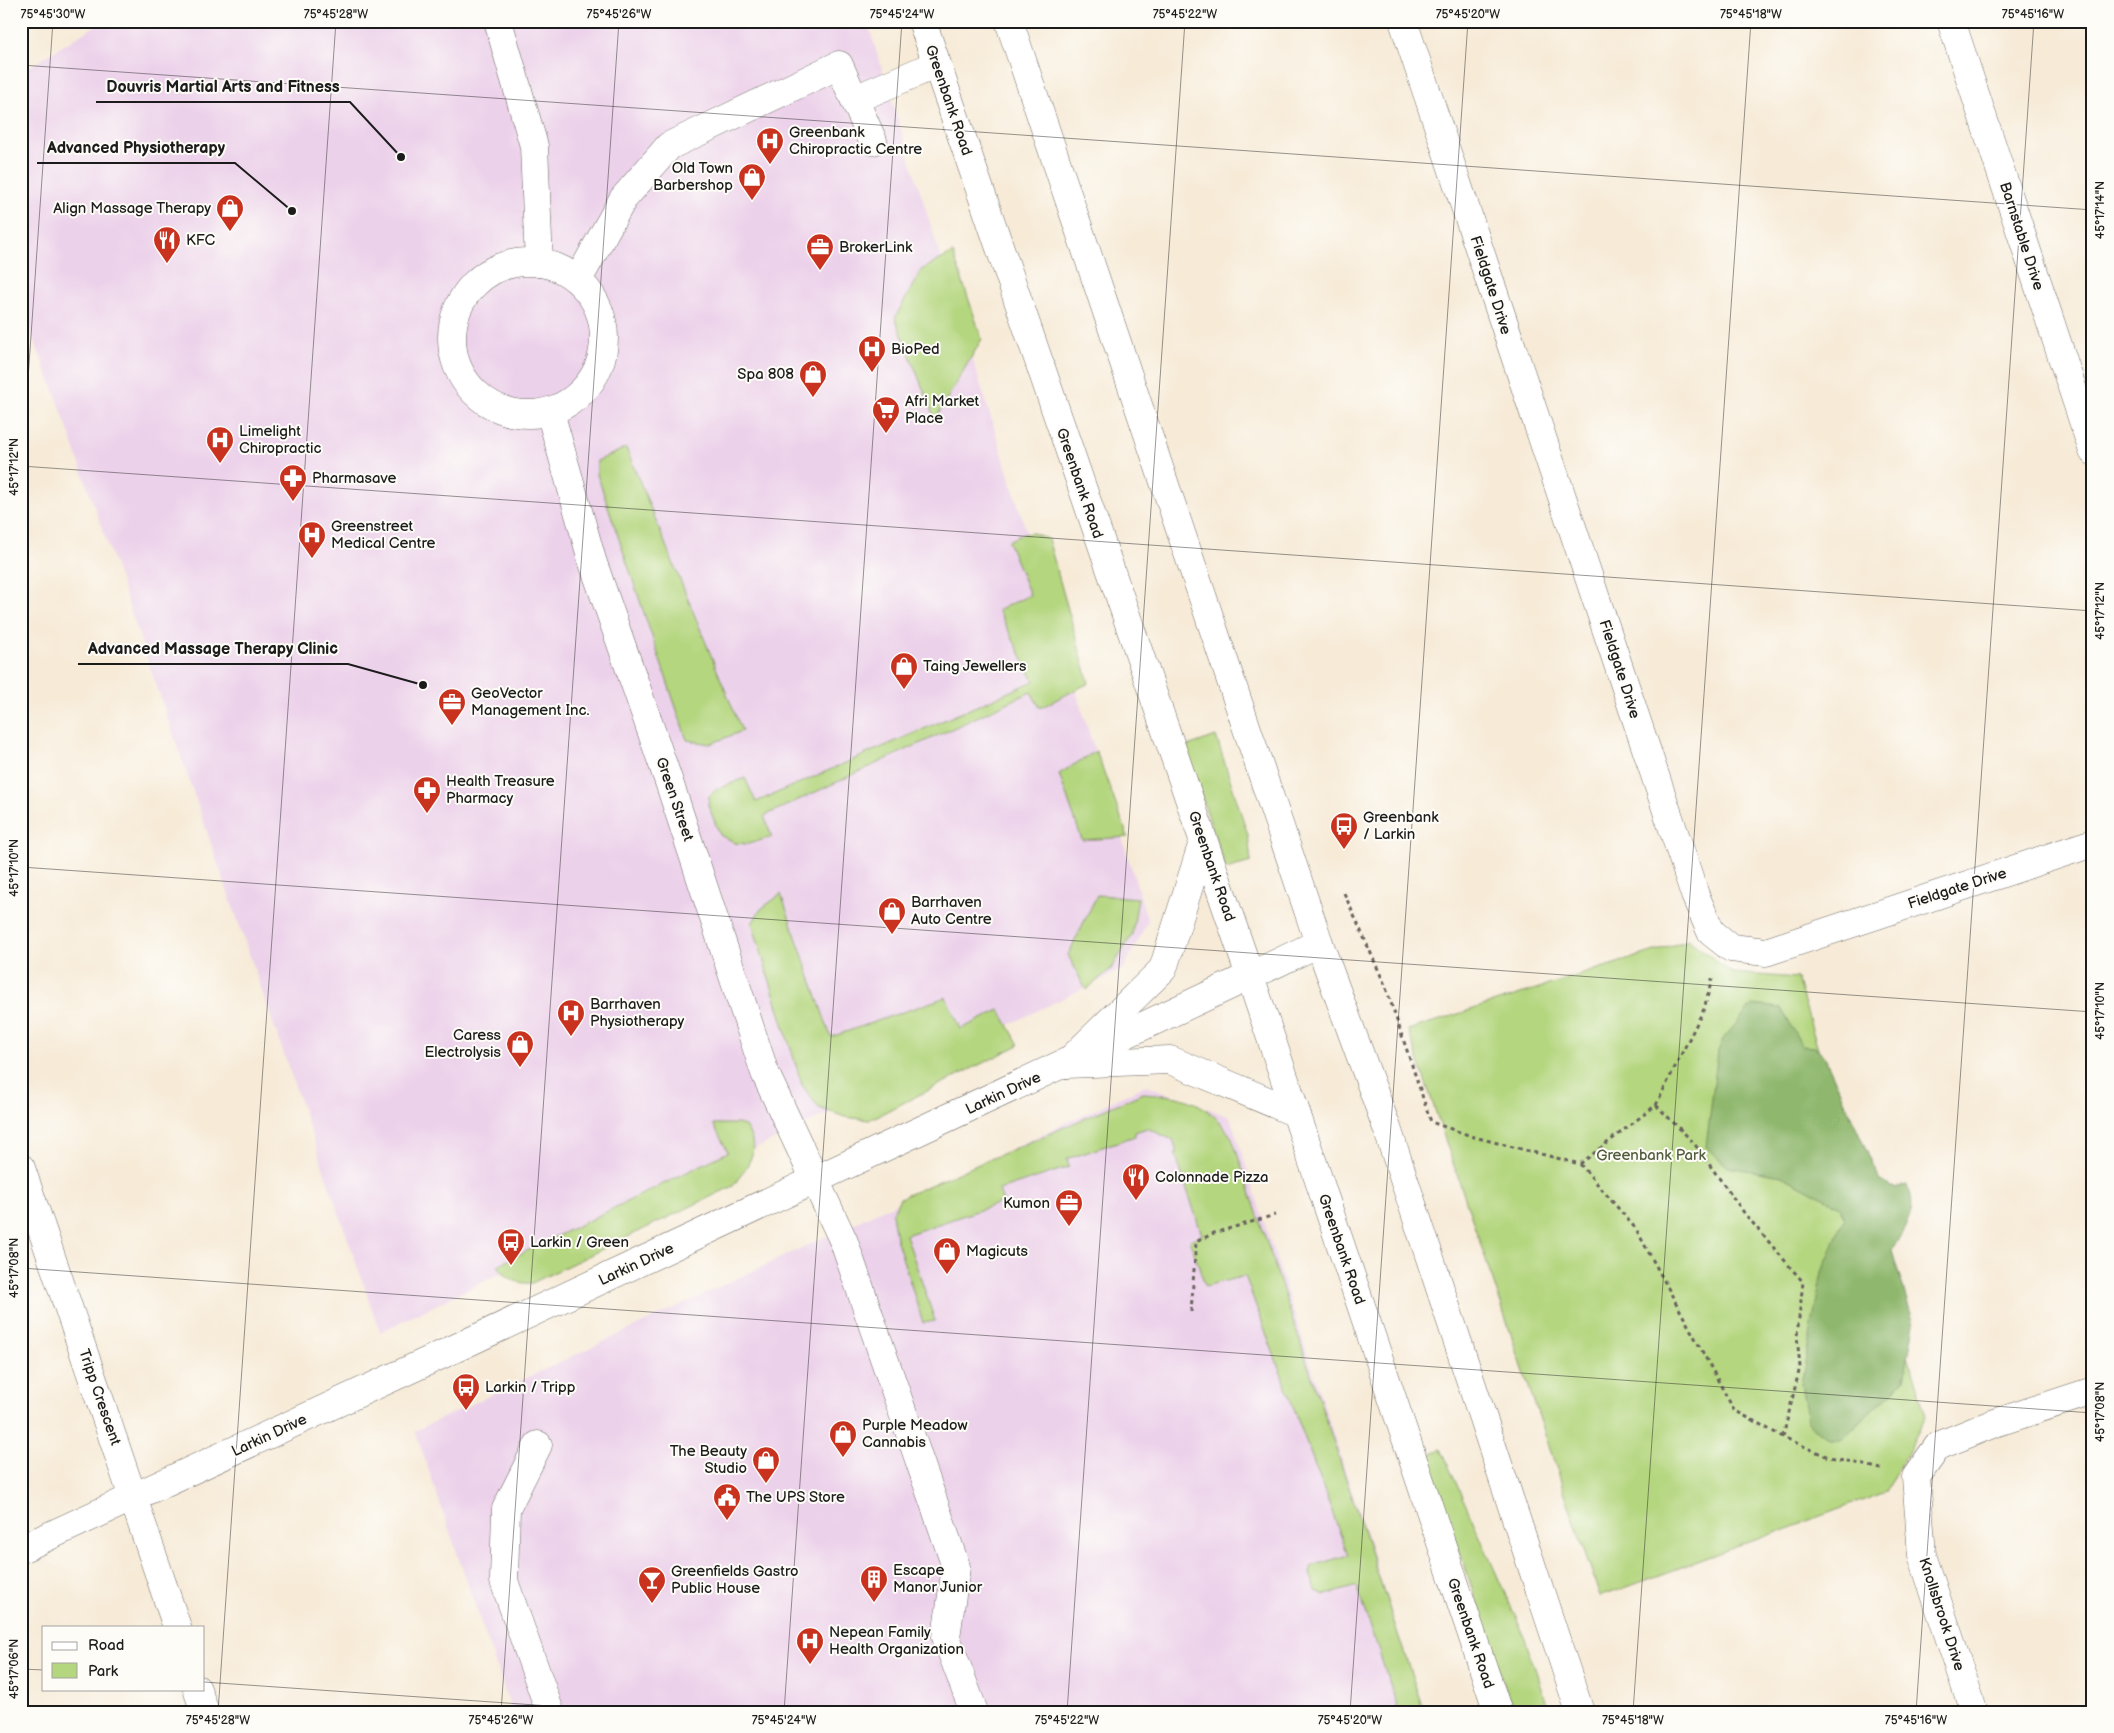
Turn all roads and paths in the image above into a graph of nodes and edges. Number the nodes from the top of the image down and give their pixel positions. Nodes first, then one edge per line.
1 (498, 21) edge
2 (922, 21) edge
3 (1009, 21) edge
4 (1403, 21) edge
5 (1951, 21) edge
6 (937, 64) junction
7 (855, 99) junction
8 (873, 141) dead end
9 (539, 263) junction
10 (578, 280) junction
11 (550, 412) junction
12 (2093, 451) edge
13 (1203, 842) junction
14 (2093, 843) edge
15 (1342, 890) dead end
16 (1319, 943) junction
17 (1731, 948) junction
18 (1250, 976) junction
19 (1066, 1064) junction
20 (1656, 1105) junction
21 (1296, 1113) junction
22 (1580, 1164) junction
23 (21, 1168) edge
24 (815, 1180) junction
25 (1275, 1215) dead end
26 (1191, 1312) dead end
27 (2093, 1391) edge
28 (1783, 1437) junction
29 (538, 1445) dead end
30 (1916, 1476) junction
31 (134, 1498) junction
32 (21, 1549) edge
33 (177, 1626) edge
34 (198, 1690) edge
35 (205, 1712) edge
36 (550, 1712) edge
37 (974, 1712) edge
38 (1498, 1712) edge
39 (1580, 1712) edge
40 (1974, 1712) edge

1 - 9 street
2 - 6 street, Greenbank Road
3 - 16 street
4 - 17 street, Fieldgate Drive
5 - 12 street, Barnstable Drive
6 - 7 street
6 - 13 street, Greenbank Road
7 - 8 street
7 - 10 street
9 - 10 street
9 - 11 street
10 - 11 street
11 - 24 street, Green Street
13 - 18 street, Greenbank Road
13 - 19 street
14 - 17 street, Fieldgate Drive
15 - 22 path
16 - 18 street, Larkin Drive
16 - 39 street
17 - 20 path
18 - 19 street, Larkin Drive
18 - 21 street, Greenbank Road
19 - 21 street
19 - 24 street, Larkin Drive
20 - 22 path
20 - 28 path
21 - 38 street, Greenbank Road
22 - 28 path
23 - 31 street, Tripp Crescent
24 - 31 street, Larkin Drive
24 - 37 street, Green Street
25 - 26 path
27 - 30 street
28 - 30 path
29 - 36 street
30 - 40 street, Knollsbrook Drive
31 - 32 street, Larkin Drive
31 - 33 street, Tripp Crescent
34 - 35 street

